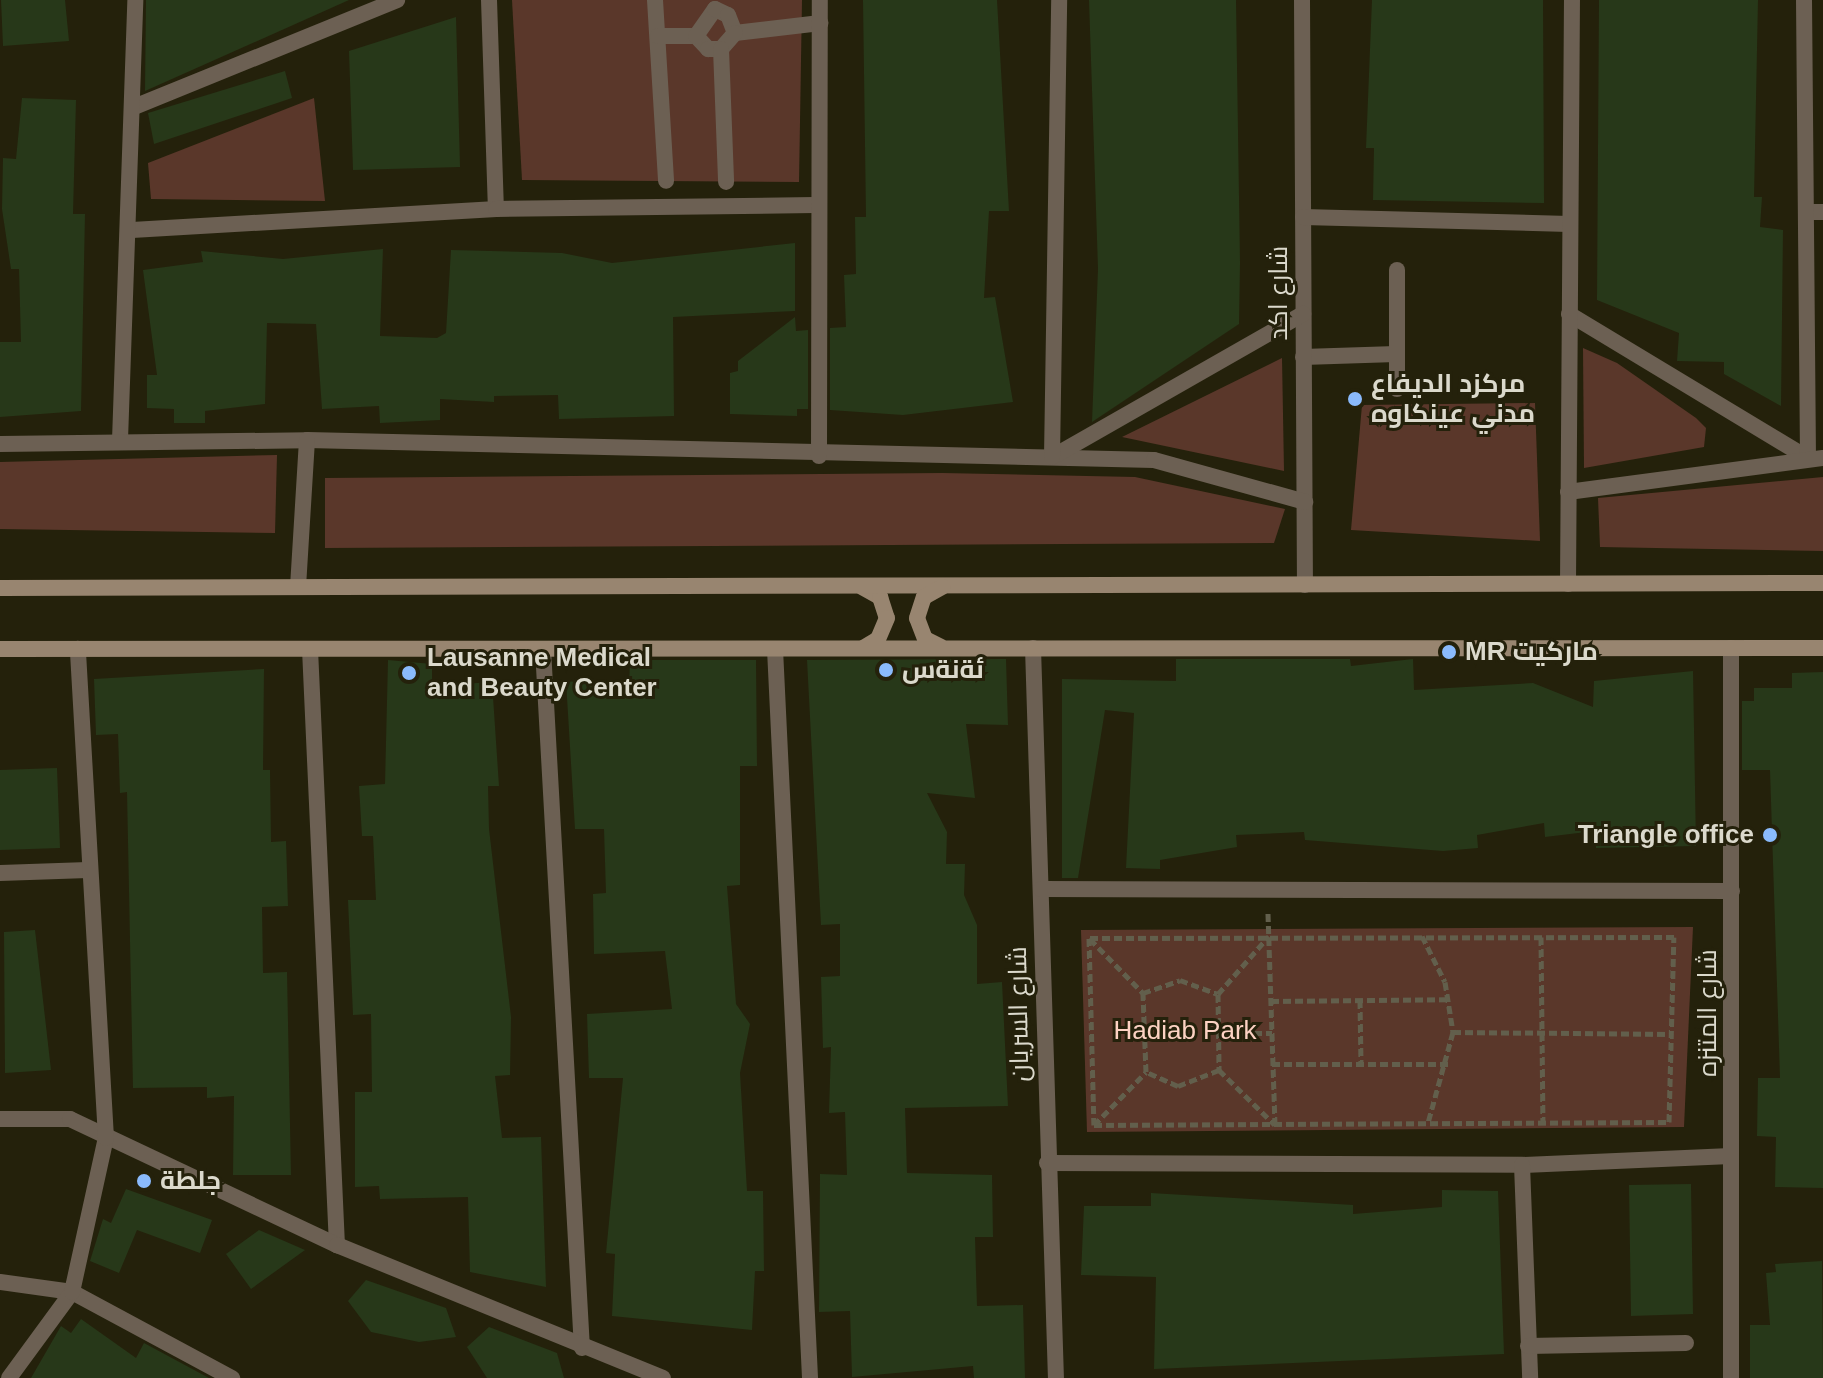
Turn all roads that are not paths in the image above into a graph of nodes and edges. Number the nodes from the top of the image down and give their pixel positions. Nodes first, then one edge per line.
1 (135, 0) edge
2 (397, 0) edge
3 (489, 0) edge
4 (655, 0) edge
5 (820, 0) edge
6 (1059, 0) edge
7 (1302, 0) edge
8 (1572, 0) edge
9 (1804, 0) edge
10 (715, 4) edge
11 (820, 23) junction
12 (735, 33) junction
13 (658, 36) junction
14 (696, 36) junction
15 (721, 49) junction
16 (134, 107) junction
17 (666, 181) dead end
18 (726, 182) dead end
19 (815, 205) junction
20 (496, 209) junction
21 (1815, 212) edge
22 (1303, 217) junction
23 (1569, 224) junction
24 (132, 230) junction
25 (1397, 270) dead end
26 (1303, 314) junction
27 (1569, 314) junction
28 (1396, 354) junction
29 (1303, 357) junction
30 (1397, 389) dead end
31 (120, 440) junction
32 (307, 440) junction
33 (0, 444) edge
34 (819, 456) junction
35 (1052, 457) junction
36 (1816, 458) edge
37 (1568, 492) junction
38 (1305, 502) junction
39 (1823, 583) edge
40 (1568, 584) junction
41 (1305, 585) junction
42 (858, 586) junction
43 (944, 586) junction
44 (298, 587) junction
45 (0, 588) edge
46 (1033, 648) junction
47 (1731, 648) junction
48 (1823, 648) edge
49 (0, 649) edge
50 (78, 649) junction
51 (310, 649) junction
52 (543, 649) junction
53 (775, 649) junction
54 (857, 649) junction
55 (946, 649) junction
56 (88, 870) junction
57 (0, 873) edge
58 (1041, 889) junction
59 (1732, 891) junction
60 (0, 1119) edge
61 (106, 1138) junction
62 (1731, 1156) junction
63 (1047, 1163) junction
64 (1522, 1165) junction
65 (337, 1245) junction
66 (0, 1282) edge
67 (72, 1292) junction
68 (1686, 1343) dead end
69 (1528, 1346) junction
70 (582, 1348) junction
71 (9, 1378) edge
72 (232, 1378) edge
73 (663, 1378) edge
74 (810, 1378) edge
75 (1056, 1378) edge
76 (1530, 1378) edge
77 (1731, 1378) edge

1 - 16 street
2 - 16 street
3 - 20 street
4 - 13 street
5 - 11 street
6 - 35 street
7 - 22 street, شارع اكد
8 - 23 street
9 - 21 street
10 - 12 street
10 - 14 street
11 - 12 street
11 - 19 street
12 - 15 street
13 - 14 street
13 - 17 street
14 - 15 street
15 - 18 street
16 - 24 street
19 - 20 street
19 - 34 street
20 - 24 street
21 - 36 street
22 - 23 street
22 - 26 street, شارع اكد
23 - 27 street
24 - 31 street
25 - 28 street
26 - 29 street, شارع اكد
26 - 35 street
27 - 36 street
27 - 37 street
28 - 29 street
28 - 30 street
29 - 38 street, شارع اكد
31 - 32 street
31 - 33 street
32 - 34 street
32 - 44 street
34 - 35 street
35 - 38 street
36 - 37 street
37 - 40 street
38 - 41 street, شارع اكد
39 - 40 main road
40 - 41 main road
41 - 43 main road
42 - 43 main road
42 - 44 main road
42 - 54 main road
43 - 55 main road
44 - 45 main road
46 - 47 main road
46 - 55 main road
46 - 58 street, شارع السريان
47 - 48 main road
47 - 59 street, شارع المتنزه
49 - 50 main road
50 - 51 main road
50 - 56 street
51 - 52 main road
51 - 65 street
52 - 53 main road
52 - 70 street
53 - 54 main road
53 - 74 street
54 - 55 main road
56 - 57 street
56 - 61 street
58 - 59 street
58 - 63 street, شارع السريان
59 - 62 street, شارع المتنزه
60 - 61 street
61 - 65 street
61 - 67 street
62 - 64 street
62 - 77 street, شارع المتنزه
63 - 64 street
63 - 75 street, شارع السريان
64 - 69 street
65 - 70 street
66 - 67 street
67 - 71 street
67 - 72 street
68 - 69 street
69 - 76 street
70 - 73 street

